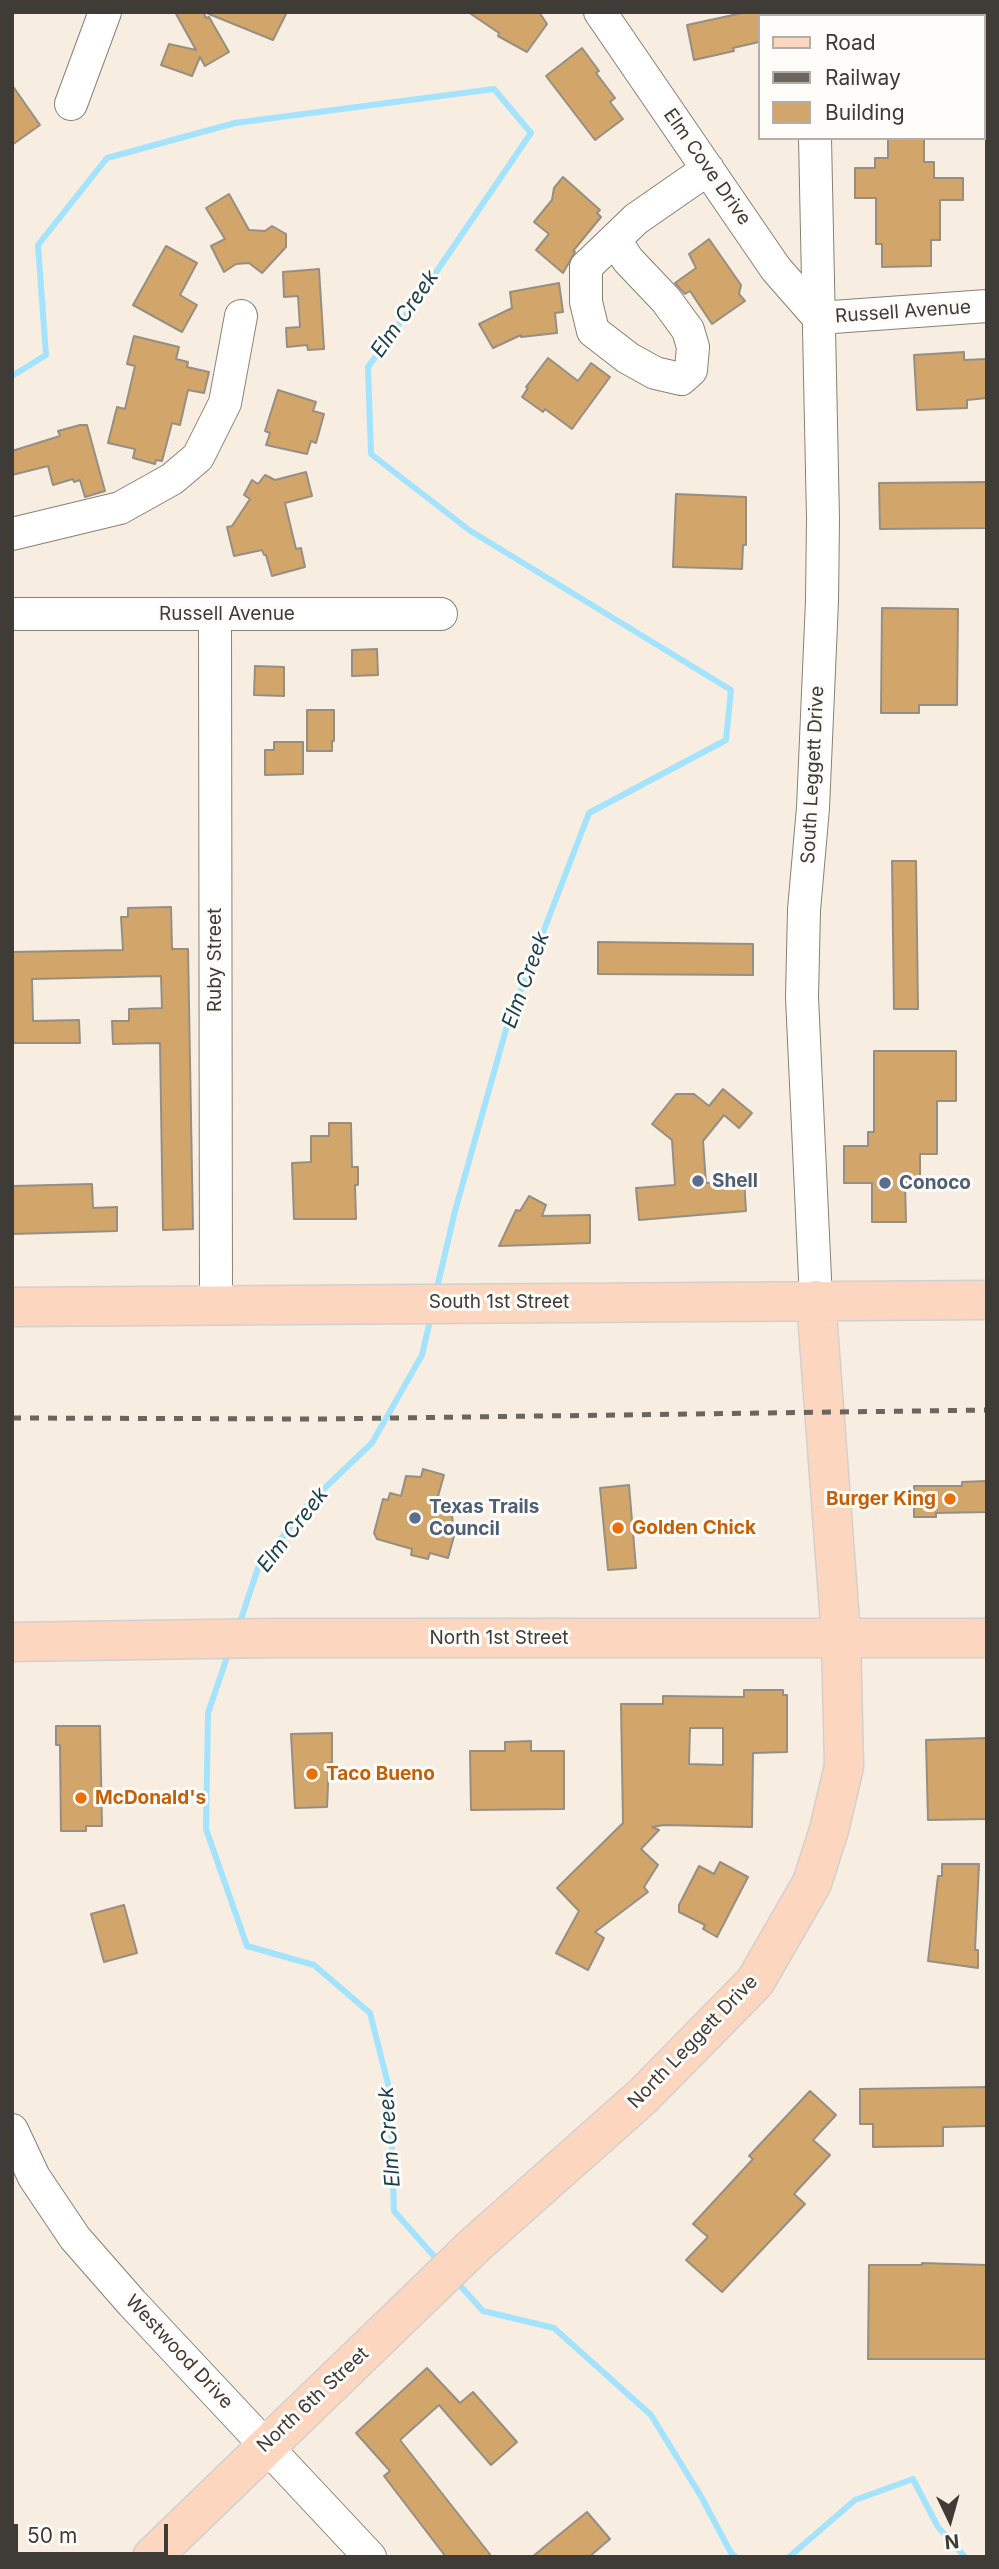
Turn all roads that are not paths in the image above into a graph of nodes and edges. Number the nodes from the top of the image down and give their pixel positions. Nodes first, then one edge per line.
1 (105, 12) edge
2 (600, 12) edge
3 (71, 104) dead end
4 (815, 140) edge
5 (708, 169) junction
6 (615, 240) dead end
7 (987, 306) edge
8 (241, 316) dead end
9 (819, 318) junction
10 (12, 534) edge
11 (12, 614) edge
12 (441, 614) dead end
13 (215, 615) junction
14 (816, 1300) junction
15 (987, 1300) edge
16 (216, 1306) junction
17 (12, 1307) edge
18 (823, 1411) joint
19 (841, 1636) junction
20 (987, 1637) edge
21 (12, 1642) edge
22 (12, 2130) edge
23 (475, 2245) joint
24 (266, 2445) junction
25 (152, 2557) edge
26 (370, 2557) edge

1 - 3 street
2 - 5 street, Elm Cove Drive
4 - 9 street, South Leggett Drive
5 - 6 street
5 - 9 street, Elm Cove Drive
7 - 9 street, Russell Avenue
8 - 10 street
9 - 14 street, South Leggett Drive
11 - 13 street, Russell Avenue
12 - 13 street, Russell Avenue
13 - 16 street, Ruby Street
14 - 15 main road, South 1st Street
14 - 16 main road, South 1st Street
14 - 18 main road, South Leggett Drive
16 - 17 main road, South 1st Street
18 - 19 main road, North Leggett Drive
19 - 20 main road, North 1st Street
19 - 21 main road, North 1st Street
19 - 23 main road, North Leggett Drive
22 - 24 street, Westwood Drive
23 - 24 main road, North 6th Street
24 - 25 main road, North 6th Street
24 - 26 street, Westwood Drive

